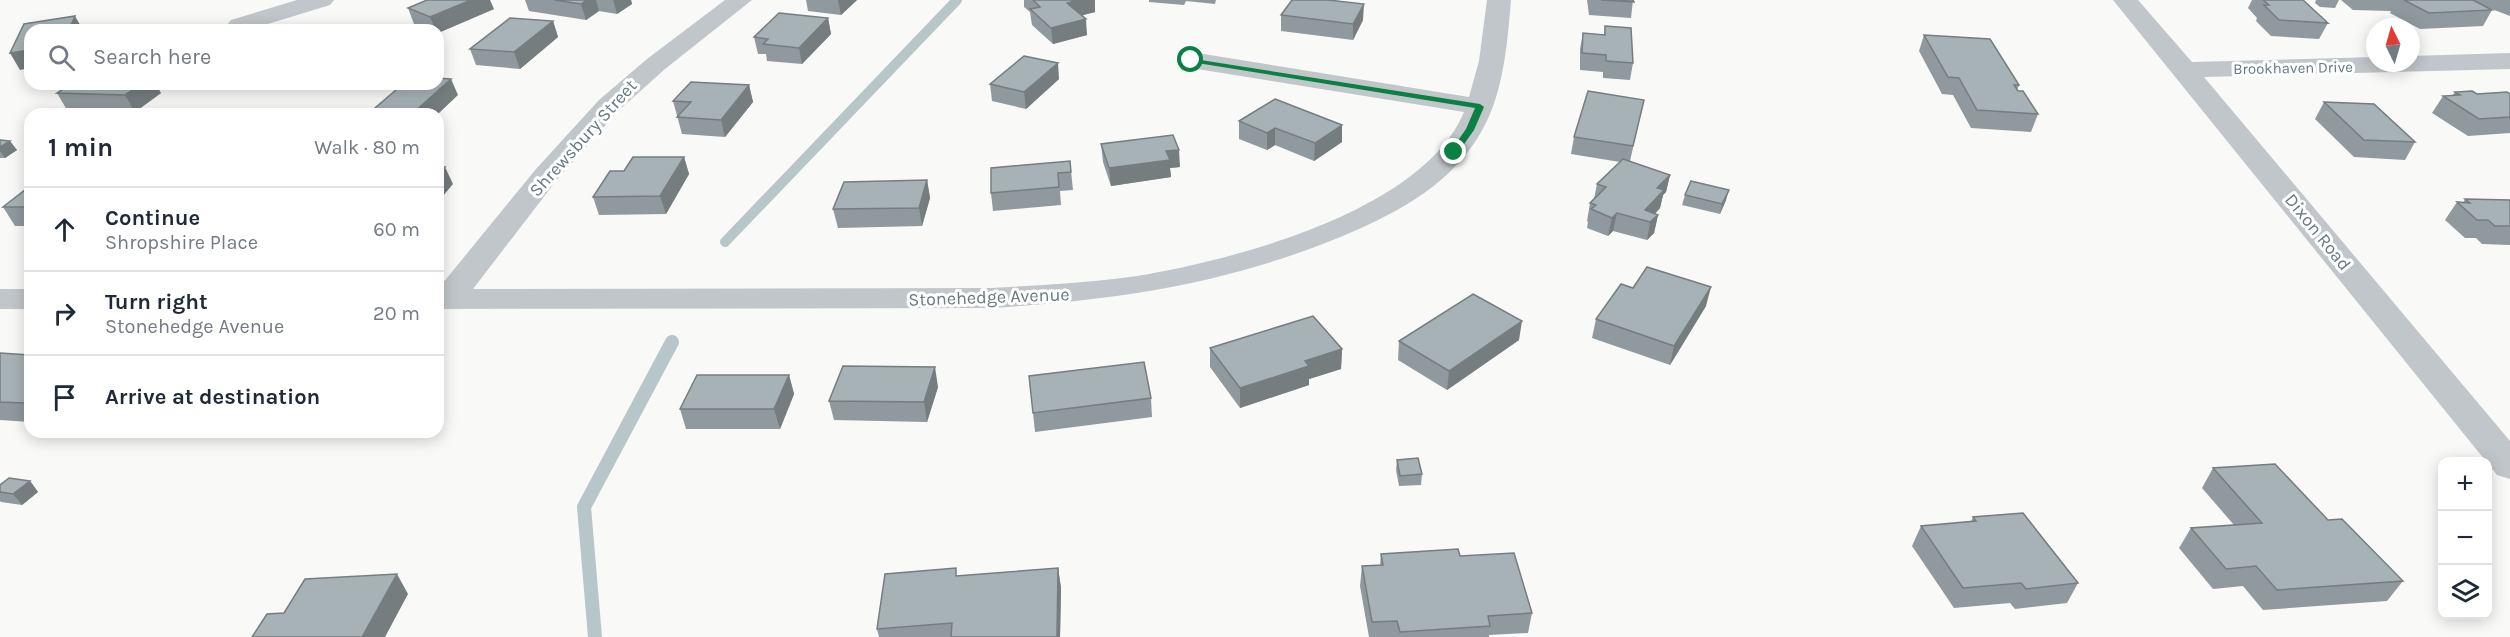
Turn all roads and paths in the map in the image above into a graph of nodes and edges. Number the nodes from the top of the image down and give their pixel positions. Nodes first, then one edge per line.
1 (322, 0) edge
2 (740, 0) edge
3 (1498, 0) edge
4 (2125, 0) edge
5 (242, 24) edge
6 (1191, 60) dead end
7 (2510, 61) edge
8 (2185, 70) junction
9 (1480, 107) junction
10 (24, 298) edge
11 (444, 298) edge
12 (0, 299) edge
13 (444, 299) edge
14 (2510, 466) edge

1 - 5 street
2 - 11 street, Shrewsbury Street
3 - 9 street, Stonehedge Avenue
4 - 8 street, Dixon Road
6 - 9 street
7 - 8 street, Brookhaven Drive
8 - 14 street, Dixon Road
9 - 13 street, Stonehedge Avenue
10 - 12 street

